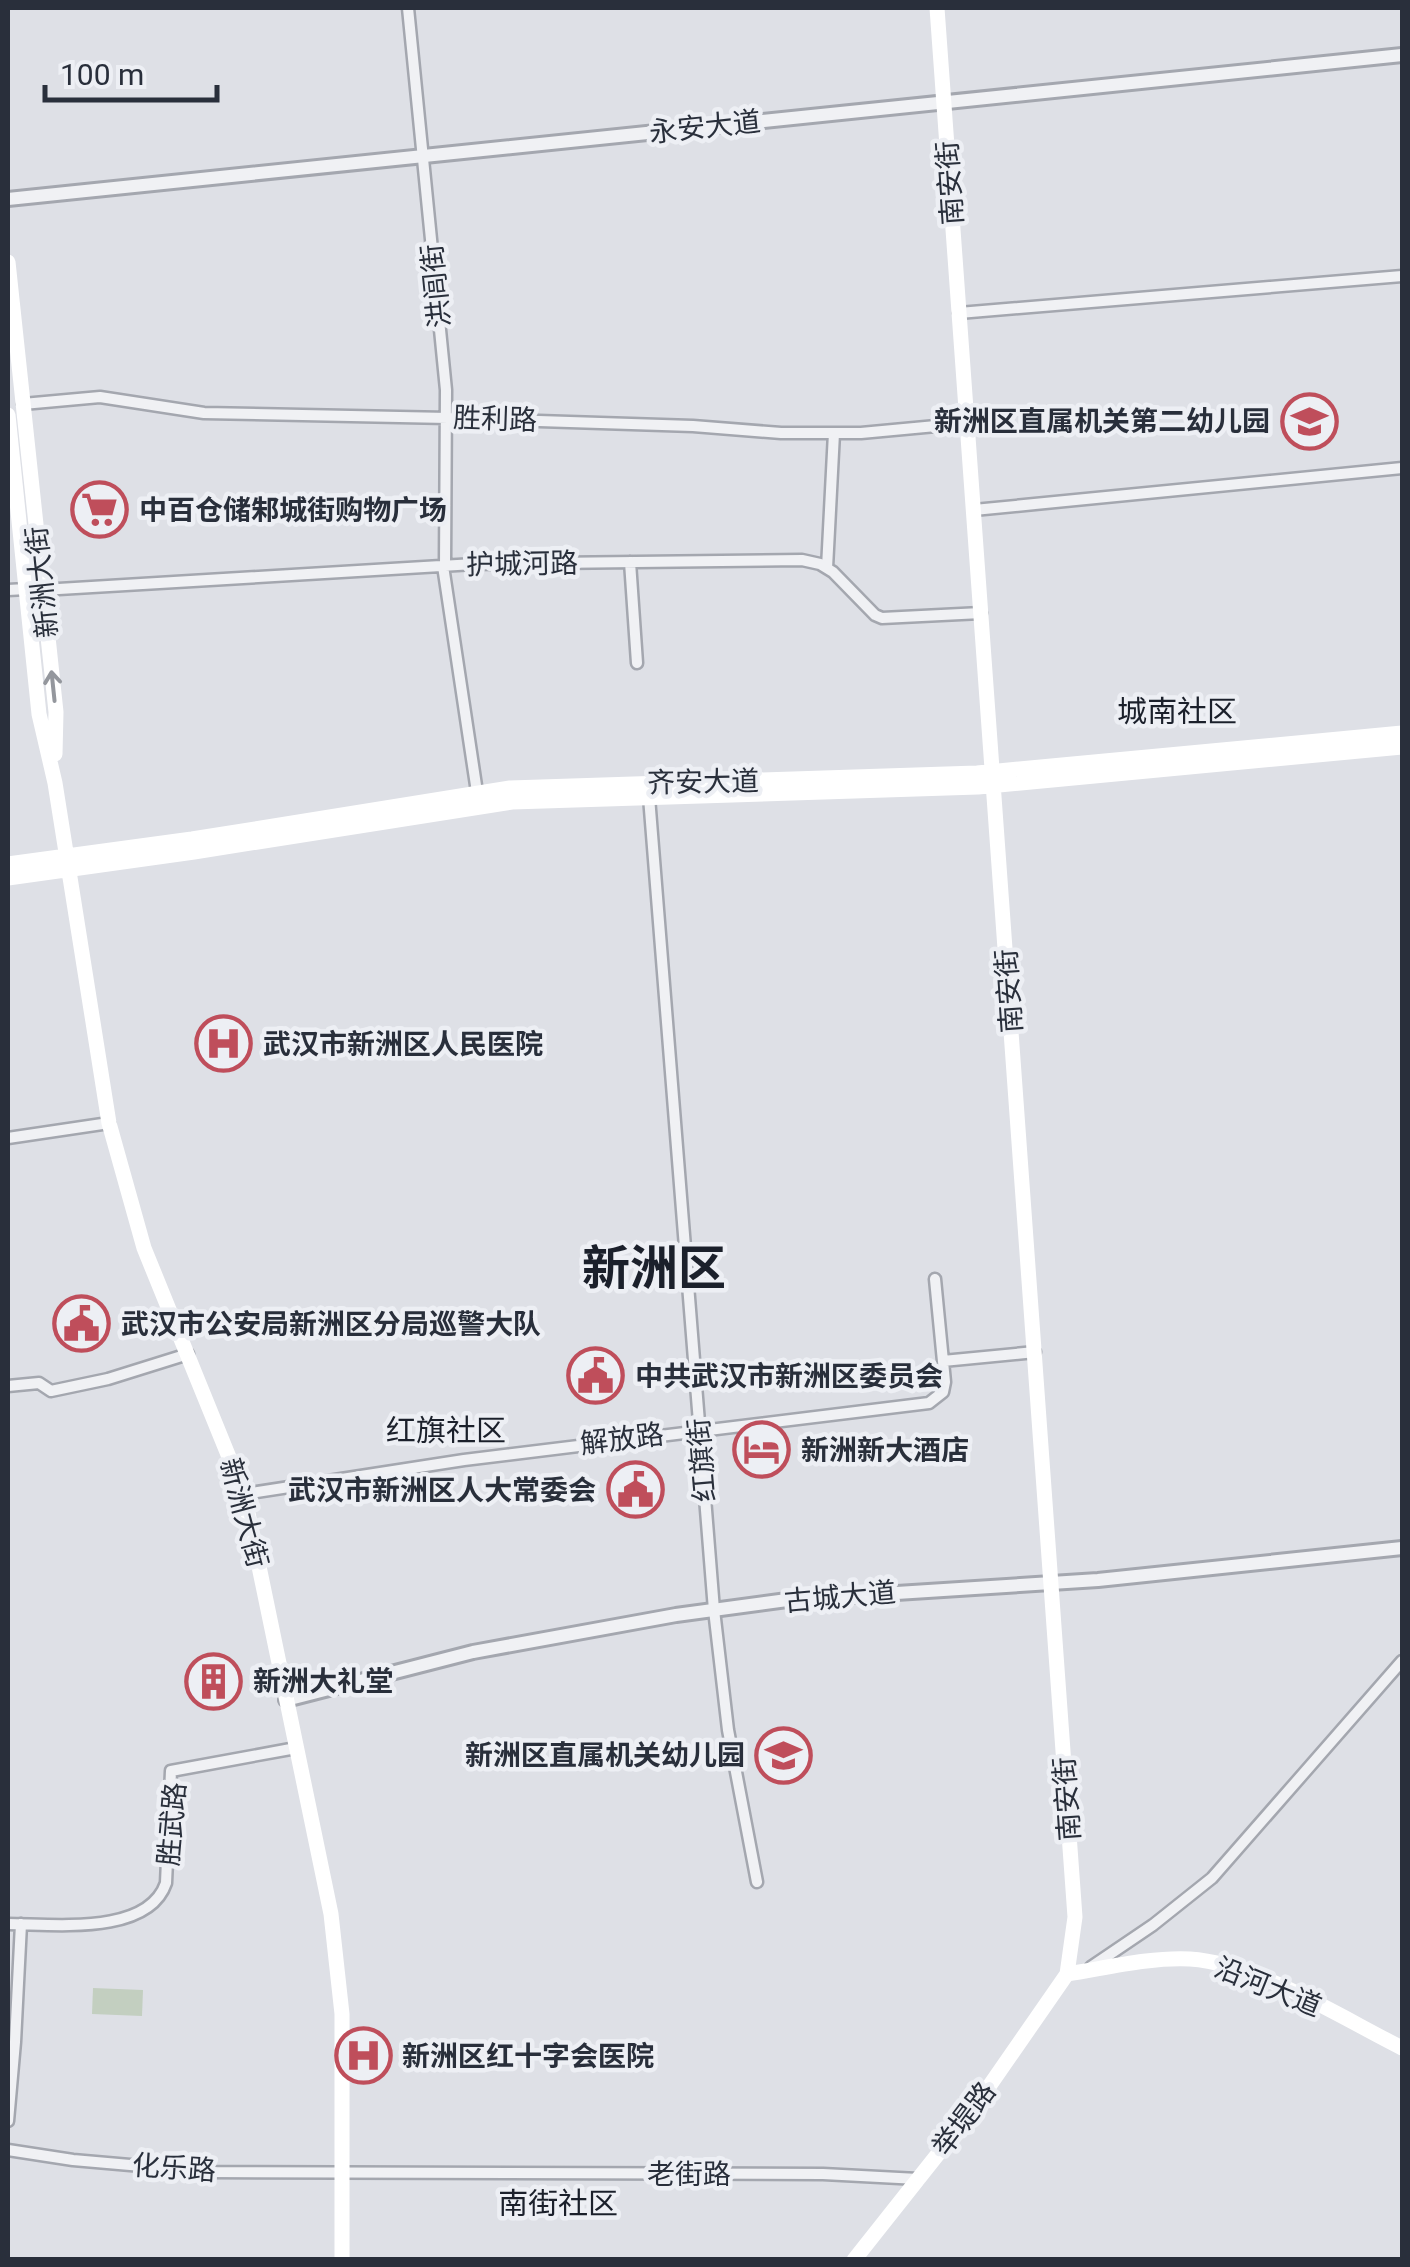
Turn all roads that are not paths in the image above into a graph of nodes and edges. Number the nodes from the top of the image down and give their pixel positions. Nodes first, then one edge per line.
1 (408, 8) edge
2 (937, 8) edge
3 (1402, 55) edge
4 (944, 102) junction
5 (422, 156) junction
6 (8, 199) edge
7 (8, 262) edge
8 (1402, 276) edge
9 (960, 313) junction
10 (23, 404) junction
11 (8, 415) edge
12 (448, 418) junction
13 (968, 423) junction
14 (834, 433) junction
15 (1402, 468) edge
16 (974, 510) junction
17 (630, 562) junction
18 (444, 566) junction
19 (827, 568) junction
20 (8, 590) edge
21 (34, 590) junction
22 (981, 612) junction
23 (637, 663) dead end
24 (1402, 733) edge
25 (1402, 747) edge
26 (993, 779) junction
27 (476, 792) junction
28 (648, 796) junction
29 (67, 863) junction
30 (8, 864) edge
31 (8, 878) edge
32 (109, 1123) junction
33 (8, 1138) edge
34 (935, 1279) dead end
35 (1034, 1352) junction
36 (188, 1354) junction
37 (944, 1361) junction
38 (8, 1386) edge
39 (700, 1429) junction
40 (244, 1494) junction
41 (1402, 1548) edge
42 (1051, 1582) junction
43 (714, 1610) junction
44 (1402, 1661) edge
45 (286, 1700) junction
46 (296, 1748) junction
47 (757, 1882) dead end
48 (8, 1924) edge
49 (21, 1924) junction
50 (1087, 1971) junction
51 (1067, 1974) junction
52 (1402, 2048) edge
53 (8, 2121) edge
54 (8, 2150) edge
55 (341, 2172) junction
56 (918, 2179) junction
57 (342, 2260) edge
58 (854, 2260) edge

1 - 5 street, 洪闾街
2 - 4 main road, 南安街
3 - 4 street, 永安大道
4 - 5 street, 永安大道
4 - 9 main road, 南安街
5 - 6 street, 永安大道
5 - 12 street, 洪闾街
7 - 10 main road, 新洲大街
8 - 9 street
9 - 13 main road, 南安街
10 - 12 street, 胜利路
10 - 21 main road, 新洲大街
11 - 21 main road, 新洲大街
12 - 14 street, 胜利路
12 - 18 street, 洪闾街
13 - 14 street, 胜利路
13 - 16 main road, 南安街
14 - 19 street
15 - 16 street
16 - 22 main road, 南安街
17 - 18 street, 护城河路
17 - 19 street, 护城河路
17 - 23 street
18 - 21 street, 护城河路
18 - 27 street, 洪闾街
19 - 22 street
20 - 21 street, 护城河路
21 - 29 main road, 新洲大街
22 - 26 main road, 南安街
24 - 26 main road, 齐安大道
25 - 26 main road, 齐安大道
26 - 27 main road, 齐安大道
26 - 28 main road, 齐安大道
26 - 35 main road, 南安街
27 - 29 main road, 齐安大道
28 - 29 main road, 齐安大道
28 - 39 street, 红旗街
29 - 30 main road, 齐安大道
29 - 31 main road, 齐安大道
29 - 32 main road, 新洲大街
32 - 33 street
32 - 36 main road, 新洲大街
34 - 37 street, 解放路
35 - 37 street
35 - 42 main road, 南安街
36 - 38 street
36 - 40 main road, 新洲大街
37 - 39 street, 解放路
39 - 40 street, 解放路
39 - 43 street, 红旗街
40 - 45 main road, 新洲大街
41 - 42 street, 古城大道
42 - 43 street, 古城大道
42 - 51 main road, 南安街
43 - 45 street, 古城大道
43 - 47 street, 红旗街
44 - 50 street
45 - 46 main road, 新洲大街
46 - 49 street, 胜武路
46 - 55 main road, 新洲大街
48 - 49 street, 胜武路
49 - 53 street
50 - 51 main road, 沿河大道
50 - 52 main road, 沿河大道
51 - 56 main road, 举堤路
54 - 55 street, 化乐路
55 - 56 street, 老街路
55 - 57 main road, 新洲大街
56 - 58 main road, 举堤路

